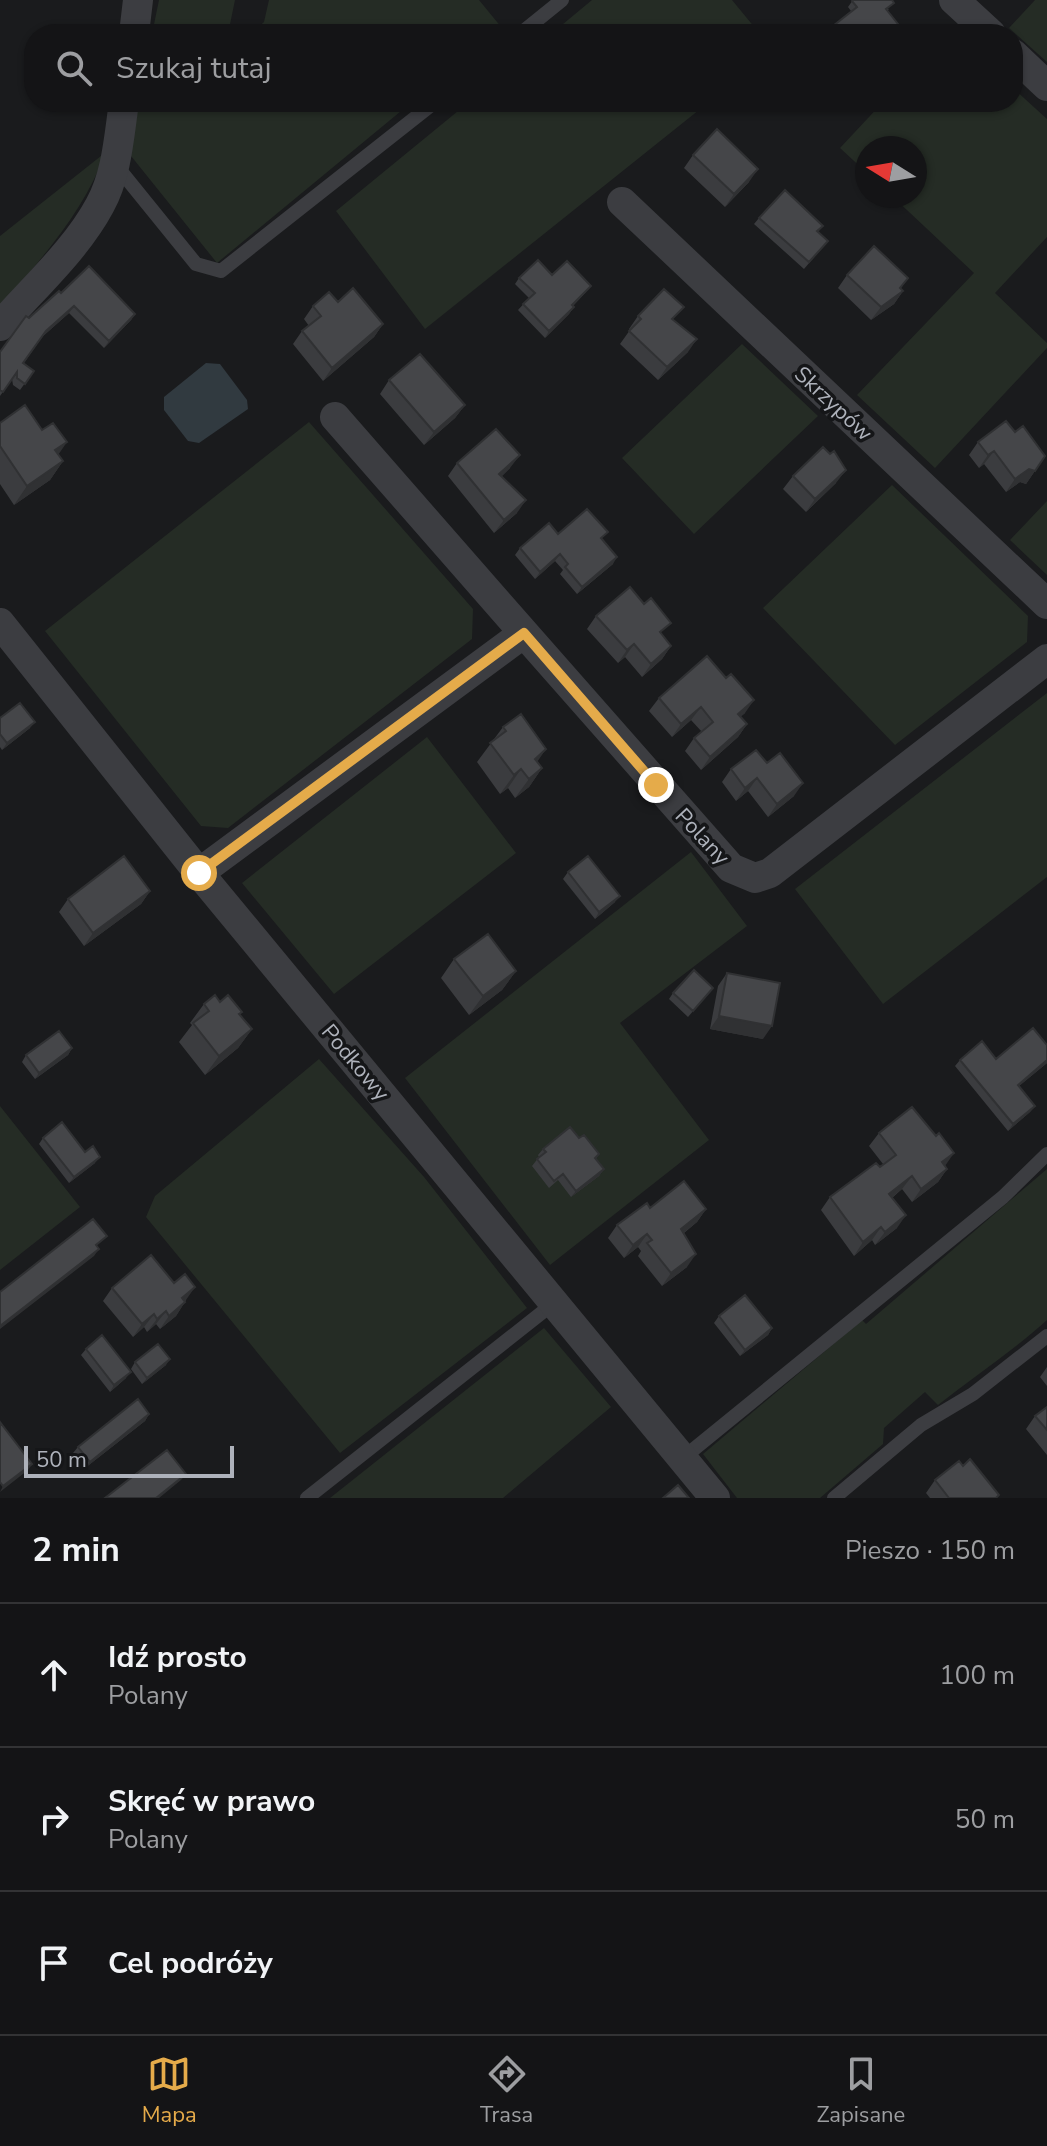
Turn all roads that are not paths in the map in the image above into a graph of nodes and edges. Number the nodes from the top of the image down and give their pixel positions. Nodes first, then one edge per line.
1 (138, 0) edge
2 (562, 0) edge
3 (954, 0) edge
4 (135, 24) edge
5 (532, 24) edge
6 (980, 24) edge
7 (1023, 63) edge
8 (1047, 86) edge
9 (123, 112) edge
10 (422, 112) edge
11 (115, 163) junction
12 (622, 202) dead end
13 (0, 326) edge
14 (335, 417) dead end
15 (1047, 604) edge
16 (0, 623) edge
17 (524, 633) junction
18 (1047, 659) edge
19 (199, 873) junction
20 (1047, 1154) edge
21 (554, 1303) junction
22 (1047, 1336) edge
23 (683, 1458) junction
24 (307, 1498) edge
25 (715, 1498) edge
26 (834, 1498) edge

1 - 4 street
2 - 5 lane
3 - 6 street
7 - 8 street
9 - 11 street
10 - 11 lane
11 - 13 street
12 - 15 street, Skrzypów
14 - 17 street
16 - 19 street, Podkowy
17 - 18 street, Polany
17 - 19 street
19 - 21 street, Podkowy
20 - 23 lane
21 - 23 street, Podkowy
21 - 24 lane
22 - 26 lane
23 - 25 street, Podkowy

